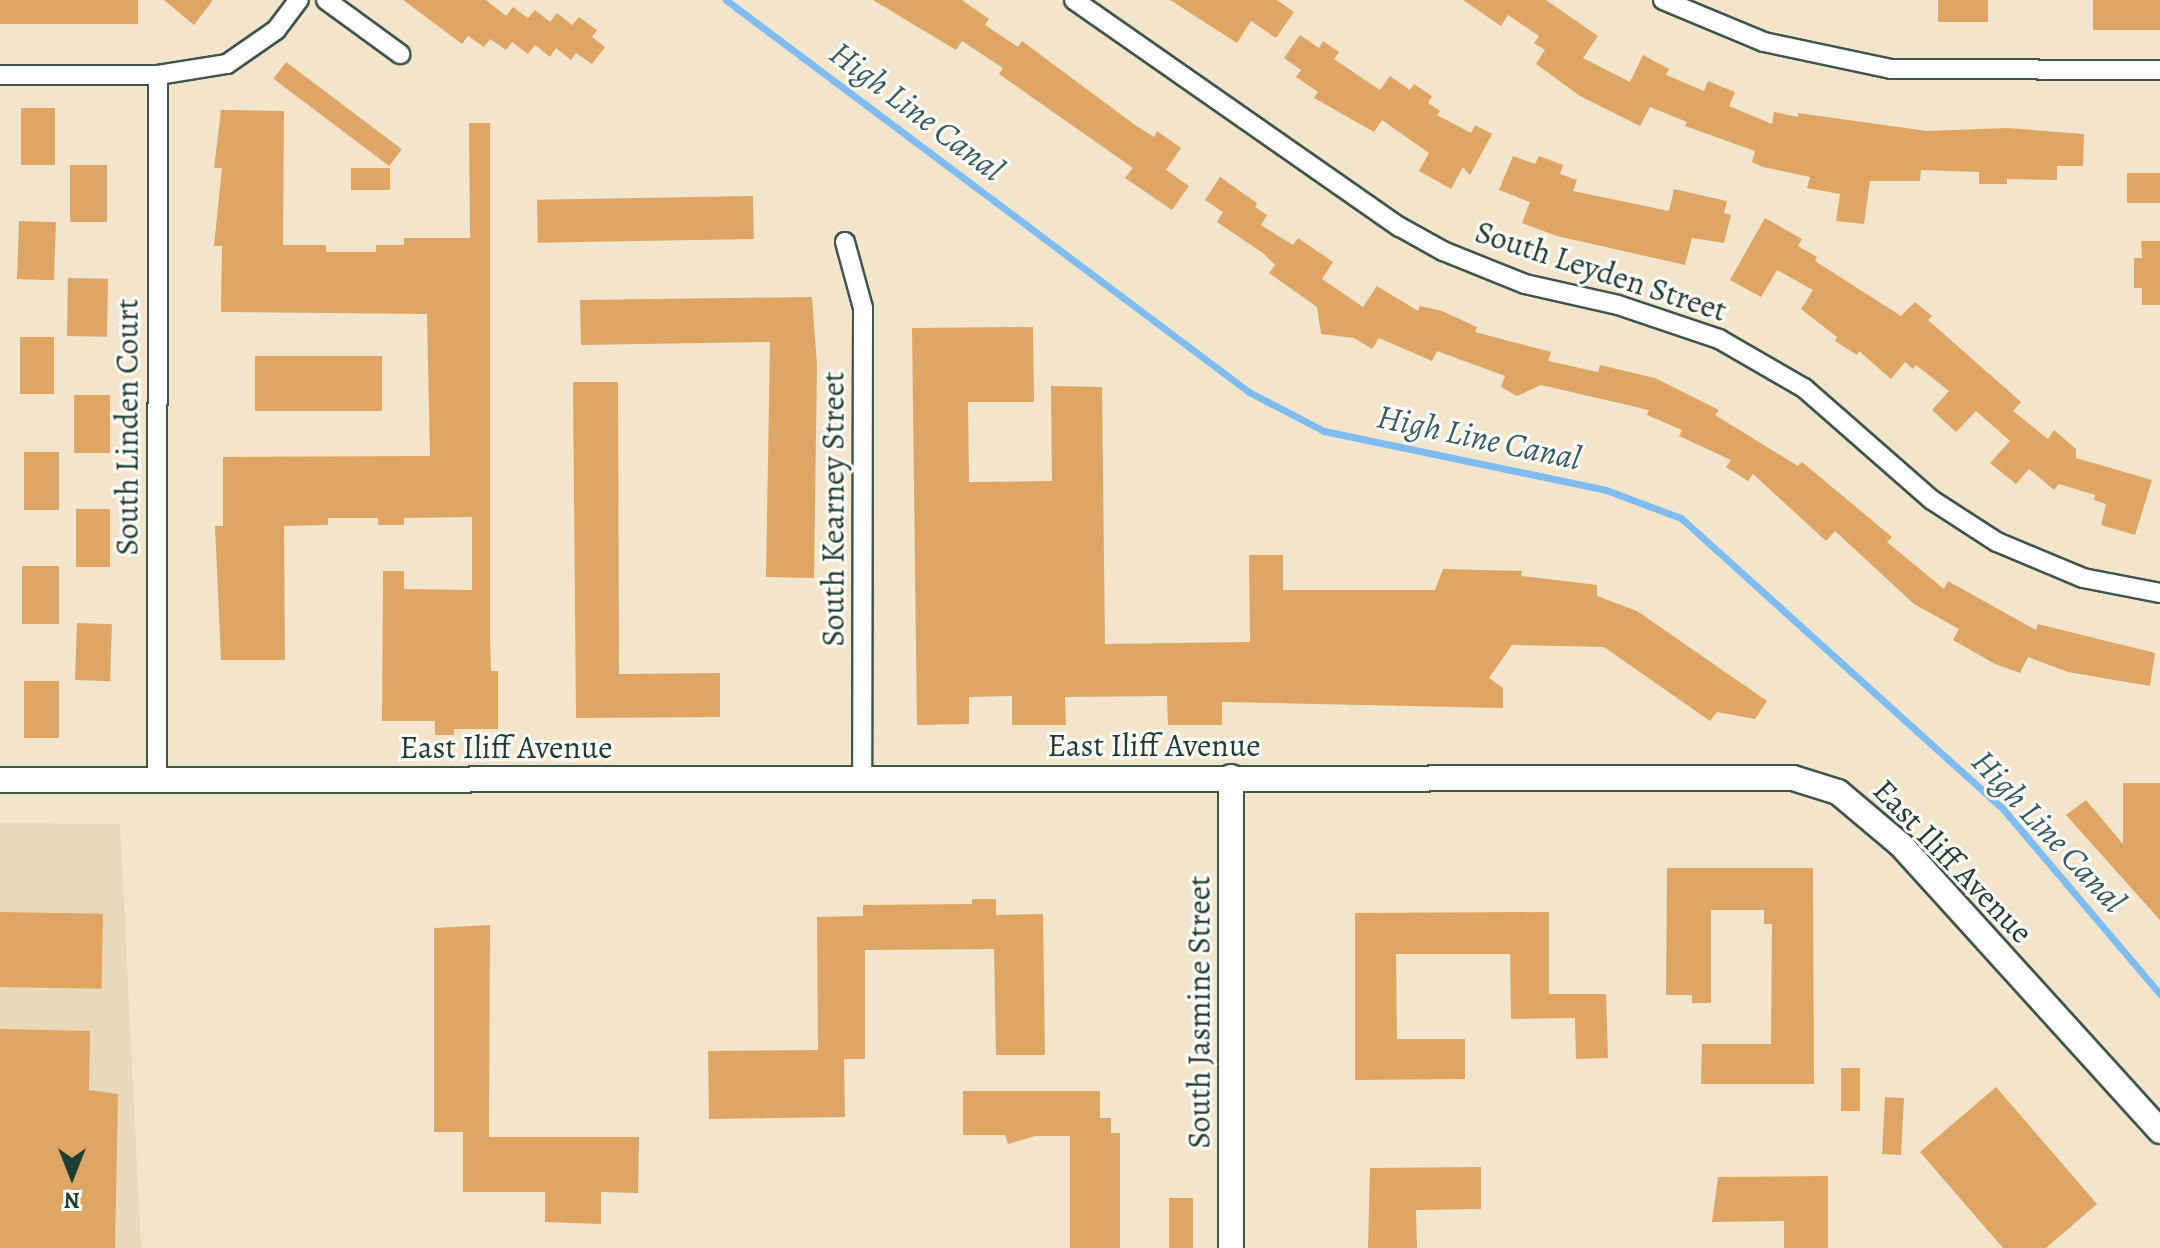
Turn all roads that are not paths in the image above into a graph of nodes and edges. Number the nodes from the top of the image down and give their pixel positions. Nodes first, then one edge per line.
1 (299, 0) edge
2 (326, 0) edge
3 (1074, 0) edge
4 (1663, 0) edge
5 (400, 54) dead end
6 (2160, 70) edge
7 (0, 75) edge
8 (158, 75) junction
9 (845, 242) dead end
10 (2160, 593) edge
11 (1231, 777) junction
12 (862, 779) junction
13 (0, 780) edge
14 (157, 780) junction
15 (2159, 1129) edge
16 (1231, 1248) edge

1 - 8 street
2 - 5 street
3 - 10 street, South Leyden Street
4 - 6 street
7 - 8 street
8 - 14 street, South Linden Court
9 - 12 street, South Kearney Street
11 - 12 street, East Iliff Avenue
11 - 15 street, East Iliff Avenue
11 - 16 street, South Jasmine Street
12 - 14 street, East Iliff Avenue
13 - 14 street, East Iliff Avenue

